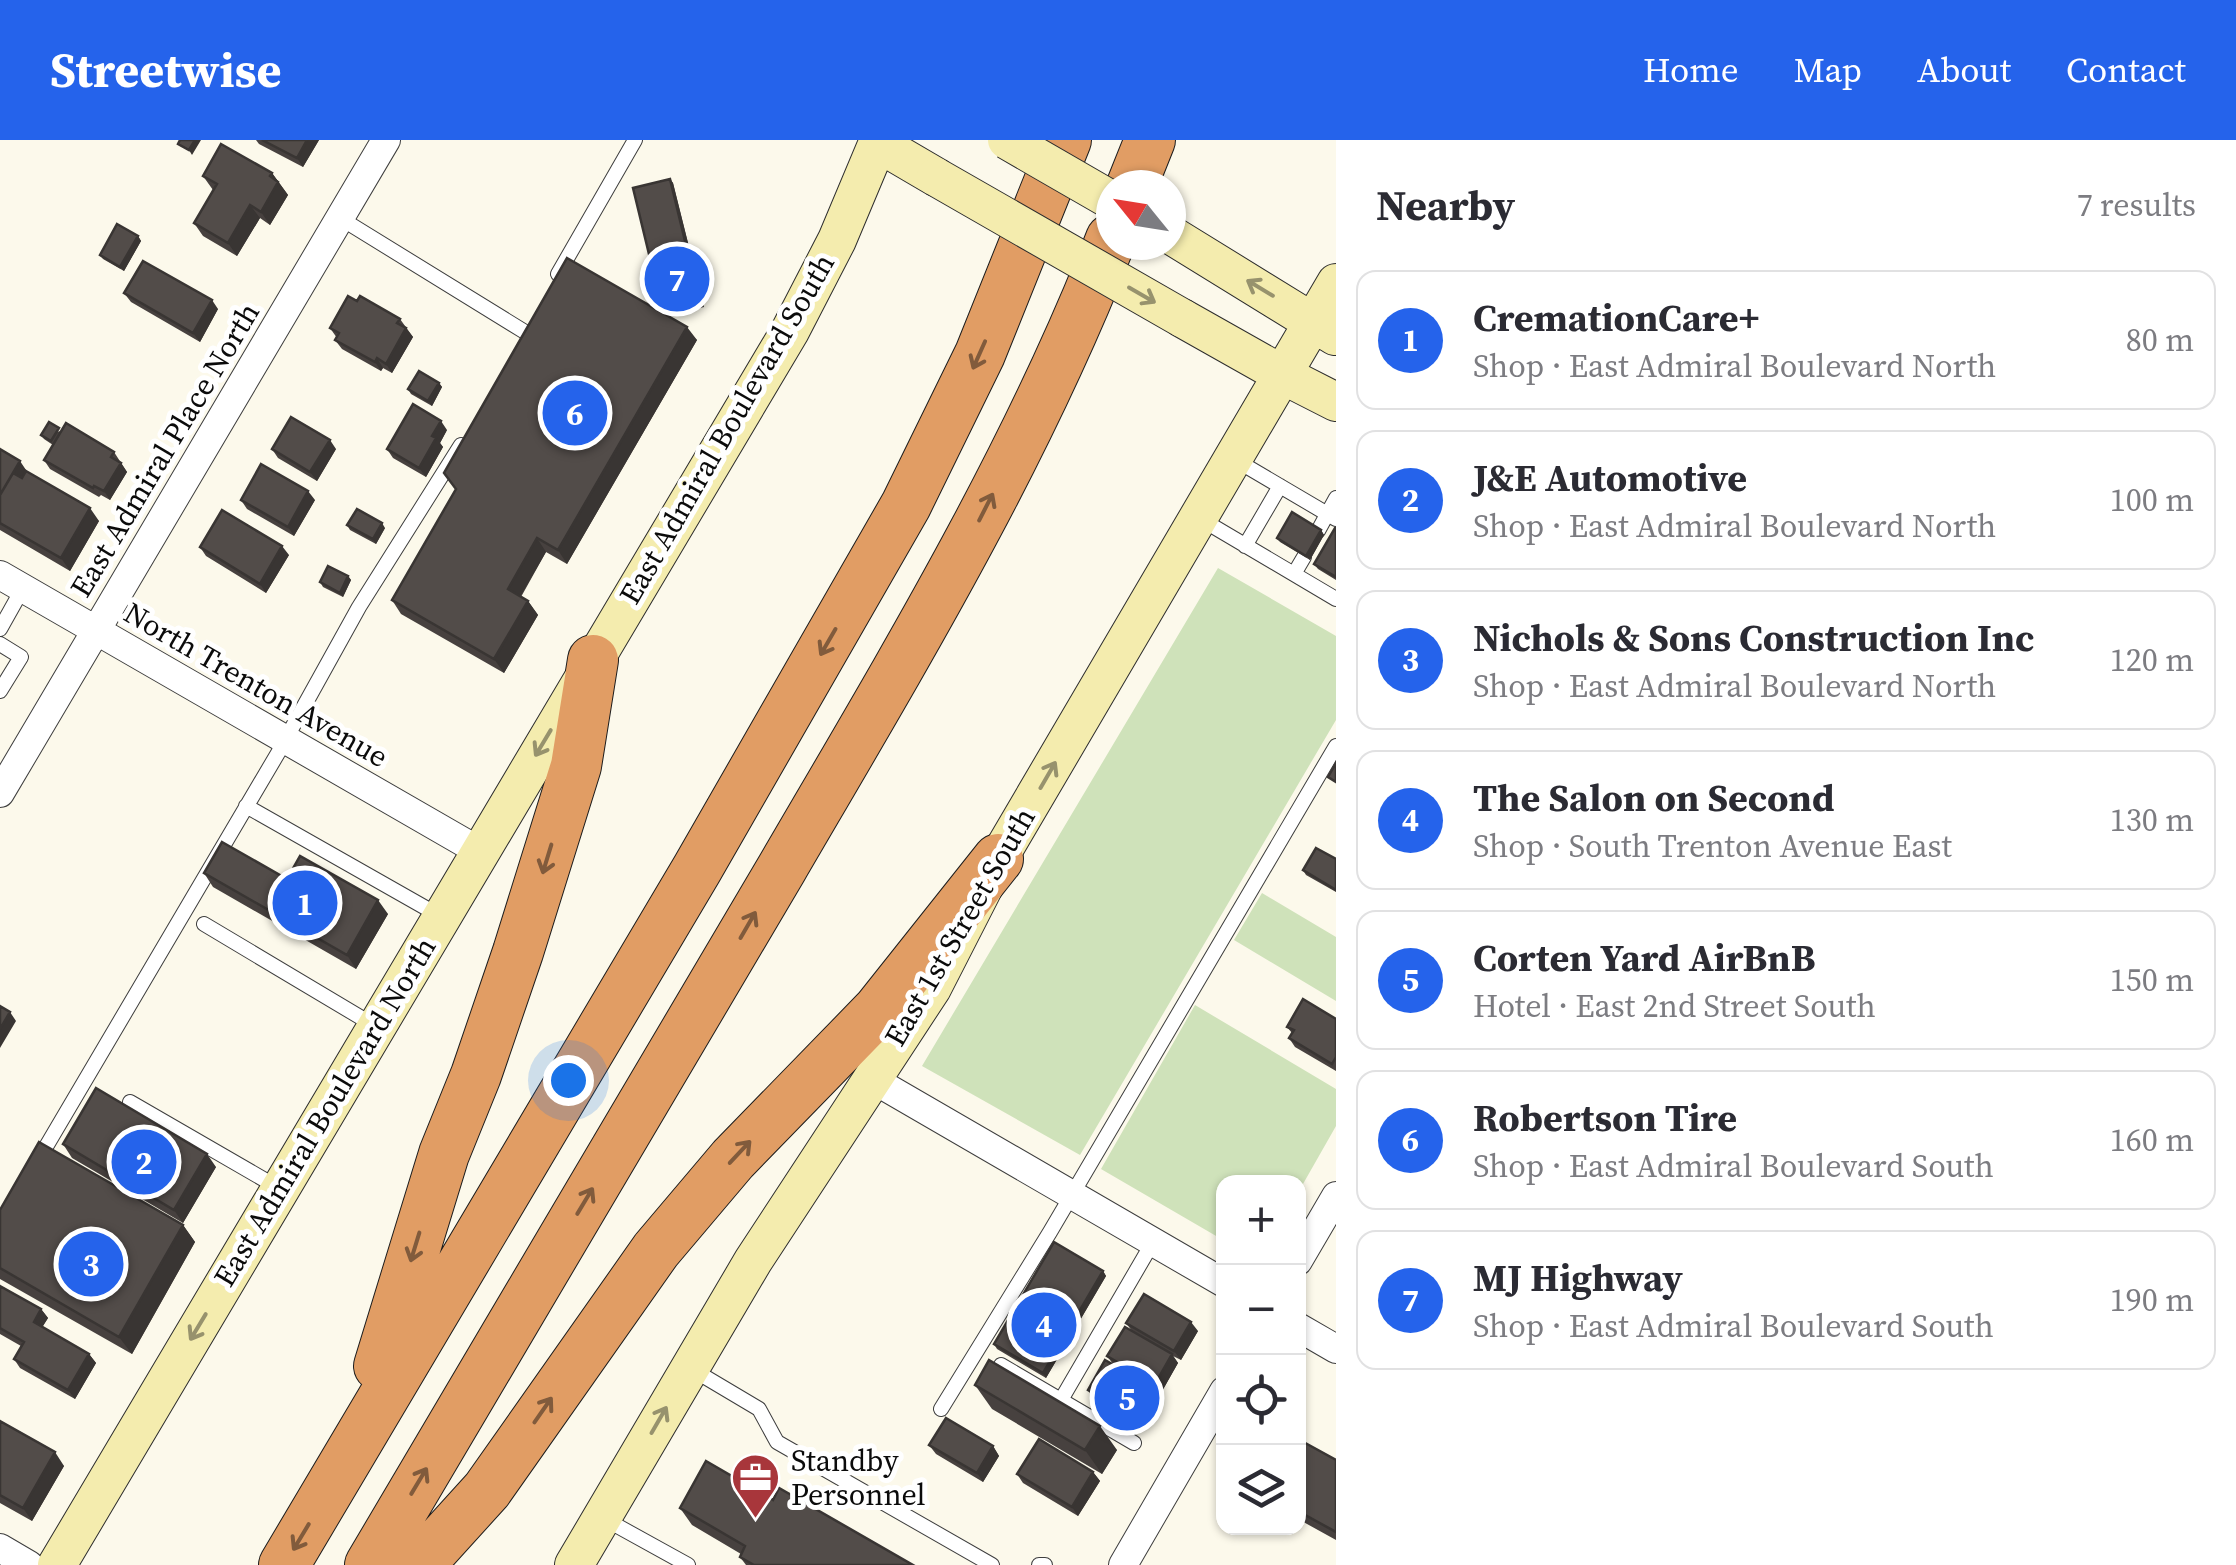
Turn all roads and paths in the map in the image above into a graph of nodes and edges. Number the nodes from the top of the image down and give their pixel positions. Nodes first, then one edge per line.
1 (386, 140) edge
2 (635, 140) edge
3 (1007, 140) edge
4 (1066, 140) edge
5 (1150, 140) edge
6 (879, 142) edge
7 (1138, 170) edge
8 (1096, 191) edge
9 (340, 218) junction
10 (1186, 244) edge
11 (1103, 260) edge
12 (553, 283) edge
13 (1336, 283) edge
14 (534, 316) edge
15 (1325, 329) edge
16 (525, 332) junction
17 (516, 348) edge
18 (1282, 375) junction
19 (1336, 402) edge
20 (472, 425) edge
21 (1234, 458) junction
22 (1280, 486) junction
23 (1336, 498) edge
24 (1331, 516) edge
25 (1198, 518) junction
26 (1318, 531) edge
27 (1246, 546) junction
28 (1304, 557) edge
29 (1294, 574) junction
30 (11, 581) edge
31 (1336, 600) edge
32 (0, 628) edge
33 (97, 630) junction
34 (0, 644) edge
35 (593, 660) junction
36 (0, 691) edge
37 (284, 738) junction
38 (1336, 746) edge
39 (2, 783) edge
40 (246, 806) junction
41 (479, 851) junction
42 (998, 859) junction
43 (441, 916) junction
44 (204, 924) dead end
45 (376, 1026) junction
46 (872, 1079) junction
47 (130, 1102) dead end
48 (30, 1174) edge
49 (280, 1189) junction
50 (1072, 1196) junction
51 (1336, 1196) edge
52 (1153, 1242) junction
53 (1306, 1248) edge
54 (1216, 1279) edge
55 (1306, 1332) edge
56 (1336, 1349) edge
57 (1001, 1365) edge
58 (690, 1368) junction
59 (1061, 1400) junction
60 (1216, 1405) edge
61 (942, 1408) dead end
62 (1134, 1443) dead end
63 (353, 1449) junction
64 (602, 1517) junction
65 (0, 1548) edge
66 (29, 1565) edge
67 (57, 1565) edge
68 (284, 1565) edge
69 (370, 1565) edge
70 (419, 1565) edge
71 (574, 1565) edge
72 (688, 1565) edge
73 (992, 1565) edge
74 (1123, 1565) edge

1 - 9 street, East Admiral Place North
2 - 12 lane
3 - 8 main road, bridge
4 -> 63 highway
5 - 7 highway
6 -> 18 main road, bridge
6 - 35 main road, East Admiral Boulevard South
9 - 16 lane
9 - 33 street, East Admiral Place North
15 -> 10 main road
69 -> 11 highway
13 - 15 main road, East 1st Street South
14 - 16 lane
15 - 18 main road, East 1st Street South
16 - 17 lane
18 - 19 main road
18 - 21 main road, East 1st Street South
20 - 37 lane
21 - 22 lane
21 - 25 main road, East 1st Street South
22 - 24 lane
22 - 27 lane
23 - 24 lane
24 - 26 lane
25 - 27 lane
42 -> 25 main road, East 1st Street South
27 - 29 lane
28 - 29 lane
29 - 31 lane
30 - 32 lane
30 - 33 street, North Trenton Avenue
33 - 37 street, North Trenton Avenue
33 - 39 street, East Admiral Place North
34 - 36 lane
35 -> 41 main road, East Admiral Boulevard North
35 -> 63 highway
37 - 40 lane
37 - 41 street, North Trenton Avenue
38 - 50 lane
40 - 43 lane
40 - 48 lane
41 - 43 main road, East Admiral Boulevard North
42 - 46 main road, East 1st Street South
70 -> 42 highway
43 - 45 main road, East Admiral Boulevard North
44 - 45 lane
45 - 49 main road, East Admiral Boulevard North
46 - 50 street
46 - 58 main road, East 1st Street South
47 - 49 lane
49 -> 67 main road, East Admiral Boulevard North
50 - 52 street
50 - 61 lane
51 - 53 street
52 - 54 street
52 - 59 lane
55 - 56 street
57 - 59 lane
64 -> 58 main road, East 1st Street South
58 - 73 lane
59 - 62 lane
60 - 74 street
63 -> 68 highway
64 - 71 main road, East 1st Street South
64 - 72 lane
65 - 66 street

